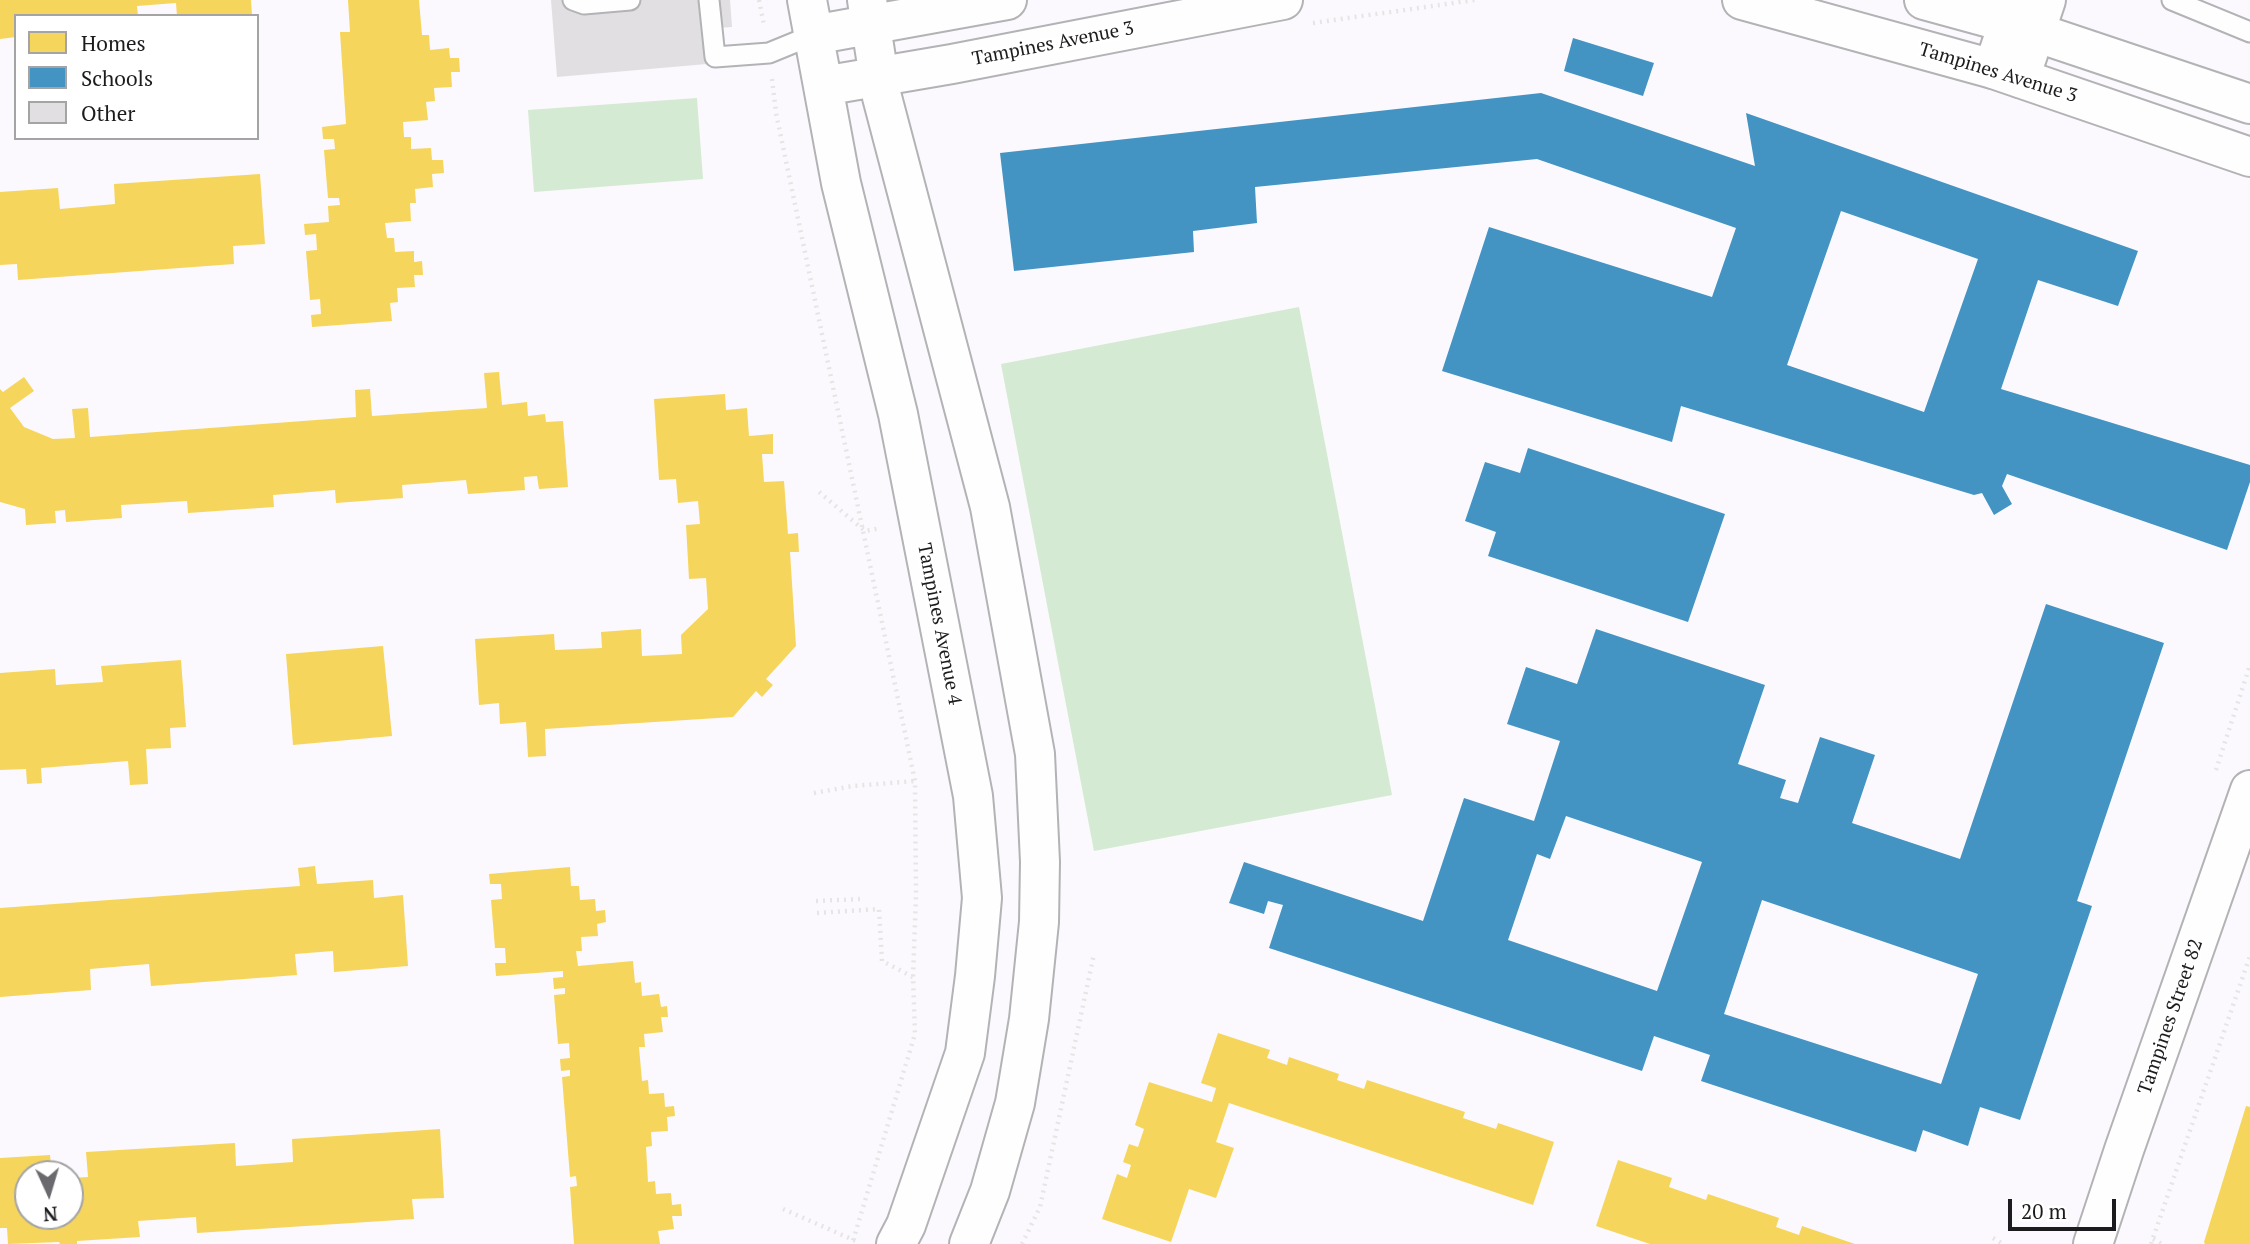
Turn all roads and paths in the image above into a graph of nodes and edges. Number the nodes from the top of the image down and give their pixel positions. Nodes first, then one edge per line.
1 (573, 0) edge
2 (630, 0) edge
3 (709, 0) edge
4 (1007, 0) edge
5 (1283, 0) edge
6 (1742, 0) edge
7 (1924, 0) edge
8 (2172, 0) edge
9 (869, 12) edge
10 (2026, 14) edge
11 (810, 18) edge
12 (2250, 32) edge
13 (2007, 73) junction
14 (879, 76) junction
15 (822, 86) junction
16 (2250, 104) edge
17 (776, 113) dead end
18 (2250, 157) edge
19 (819, 492) dead end
20 (864, 531) junction
21 (915, 781) junction
22 (2250, 790) edge
23 (814, 793) dead end
24 (860, 899) dead end
25 (816, 901) dead end
26 (817, 913) dead end
27 (1094, 954) dead end
28 (2250, 956) edge
29 (913, 977) junction
30 (783, 1209) dead end
31 (1993, 1238) dead end
32 (853, 1242) edge
33 (2152, 1242) edge
34 (896, 1244) edge
35 (969, 1244) edge
36 (1022, 1244) edge
37 (2003, 1244) edge
38 (2093, 1244) edge
39 (2162, 1244) edge

1 - 2 lane
3 - 11 lane
4 - 9 main road
5 - 14 main road, Tampines Avenue 3
6 - 13 main road, Tampines Avenue 3
7 - 10 main road
8 - 12 lane
9 - 11 main road
9 - 14 main road
10 - 13 main road
10 - 16 main road
11 - 15 main road, Tampines Avenue 4
13 - 18 main road, Tampines Avenue 3
14 - 15 main road, Tampines Avenue 3
14 - 35 main road
15 - 34 main road, Tampines Avenue 4
17 - 20 path
19 - 20 path
20 - 21 path
21 - 23 path
21 - 29 path
22 - 38 main road, Tampines Street 82
24 - 25 path
26 - 29 path
27 - 36 path
28 - 33 path
29 - 32 path
30 - 32 path
31 - 37 path
33 - 39 path

